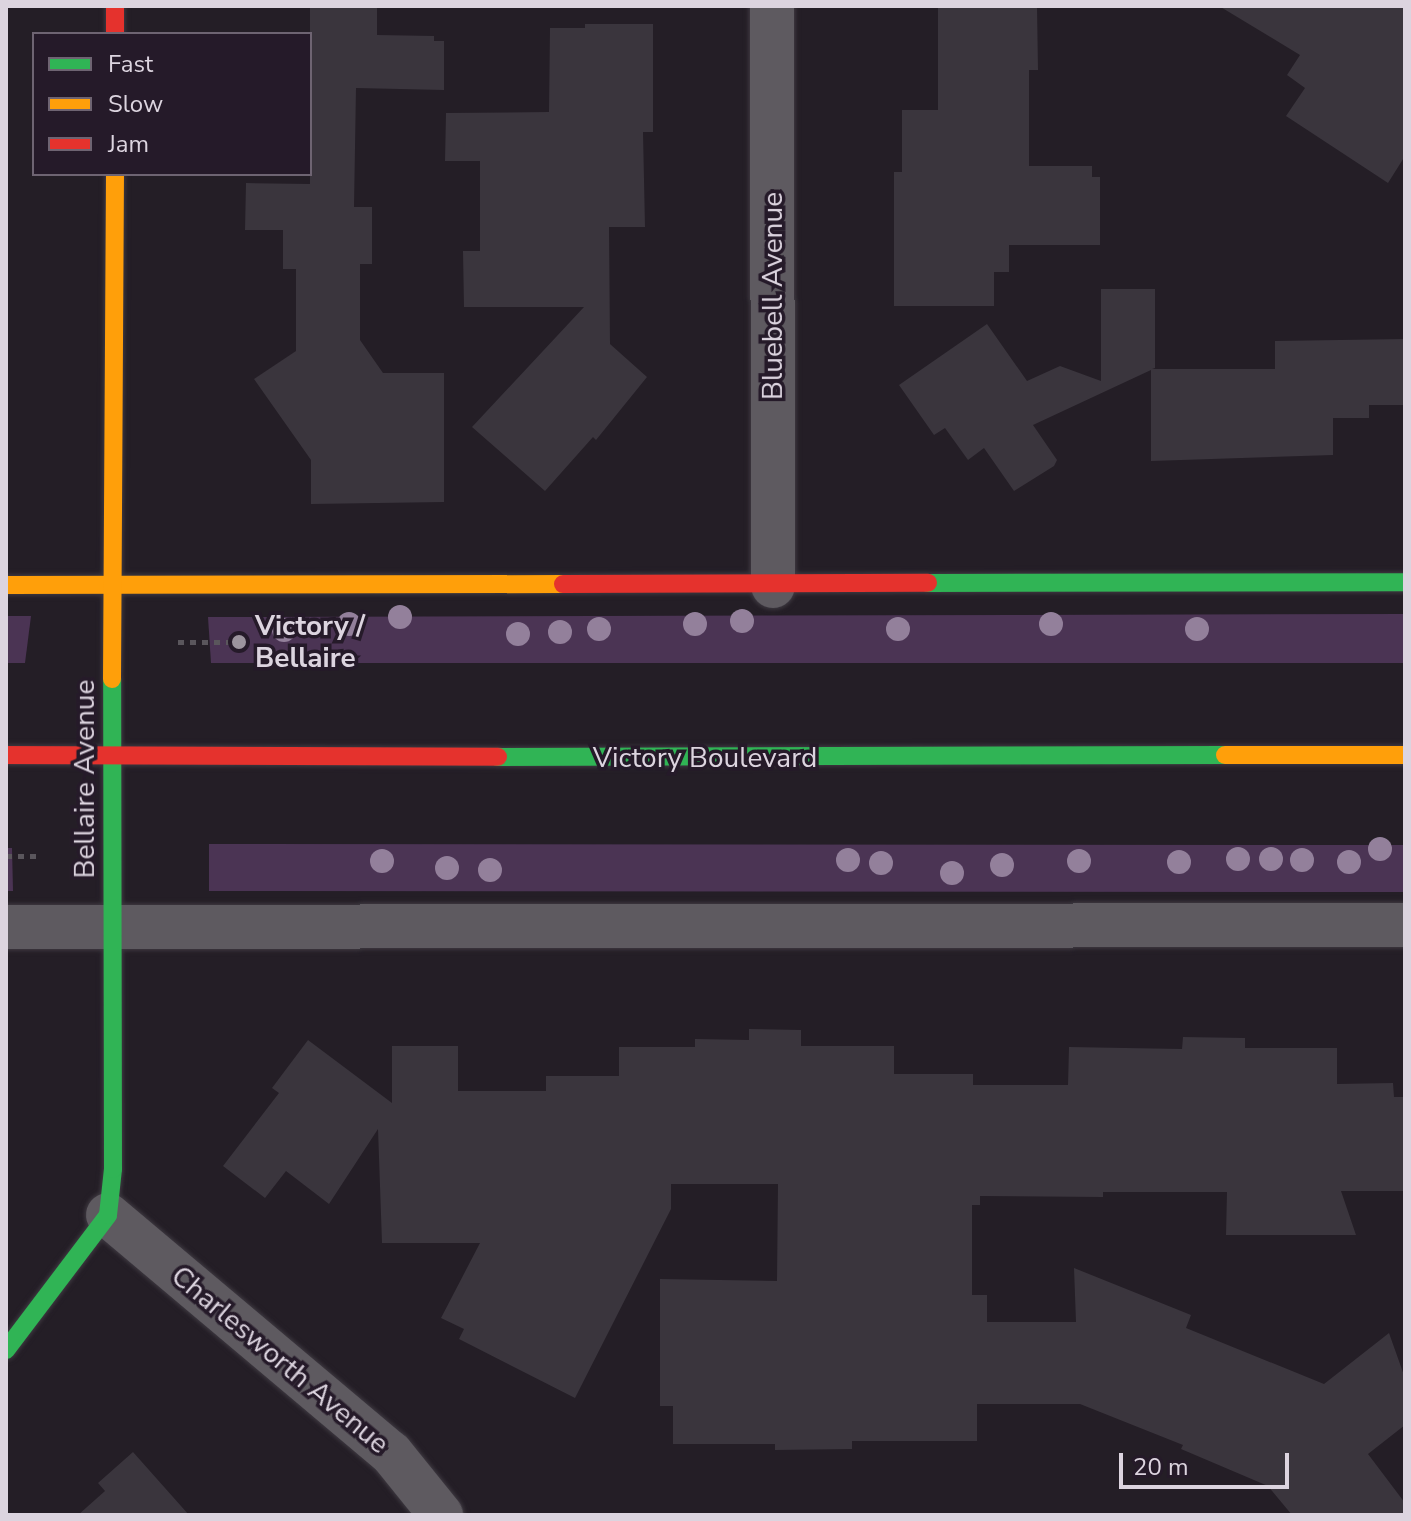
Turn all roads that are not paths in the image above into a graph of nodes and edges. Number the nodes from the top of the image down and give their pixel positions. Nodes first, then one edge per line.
1 (115, 6) edge
2 (772, 6) edge
3 (115, 32) edge
4 (115, 176) edge
5 (1405, 582) edge
6 (6, 585) edge
7 (114, 585) junction
8 (773, 586) junction
9 (6, 755) edge
10 (112, 755) junction
11 (1405, 755) edge
12 (1405, 925) edge
13 (6, 927) edge
14 (114, 927) junction
15 (108, 1215) junction
16 (6, 1350) edge
17 (441, 1515) edge

1 - 3 street
2 - 8 street, Bluebell Avenue
4 - 7 street, Bellaire Avenue
5 - 8 street
6 - 7 street
7 - 8 street
7 - 10 street, Bellaire Avenue
9 - 10 street, Victory Boulevard
10 - 11 street, Victory Boulevard
10 - 14 street, Bellaire Avenue
12 - 14 street
13 - 14 street
14 - 15 street, Bellaire Avenue
15 - 16 street
15 - 17 street, Charlesworth Avenue

